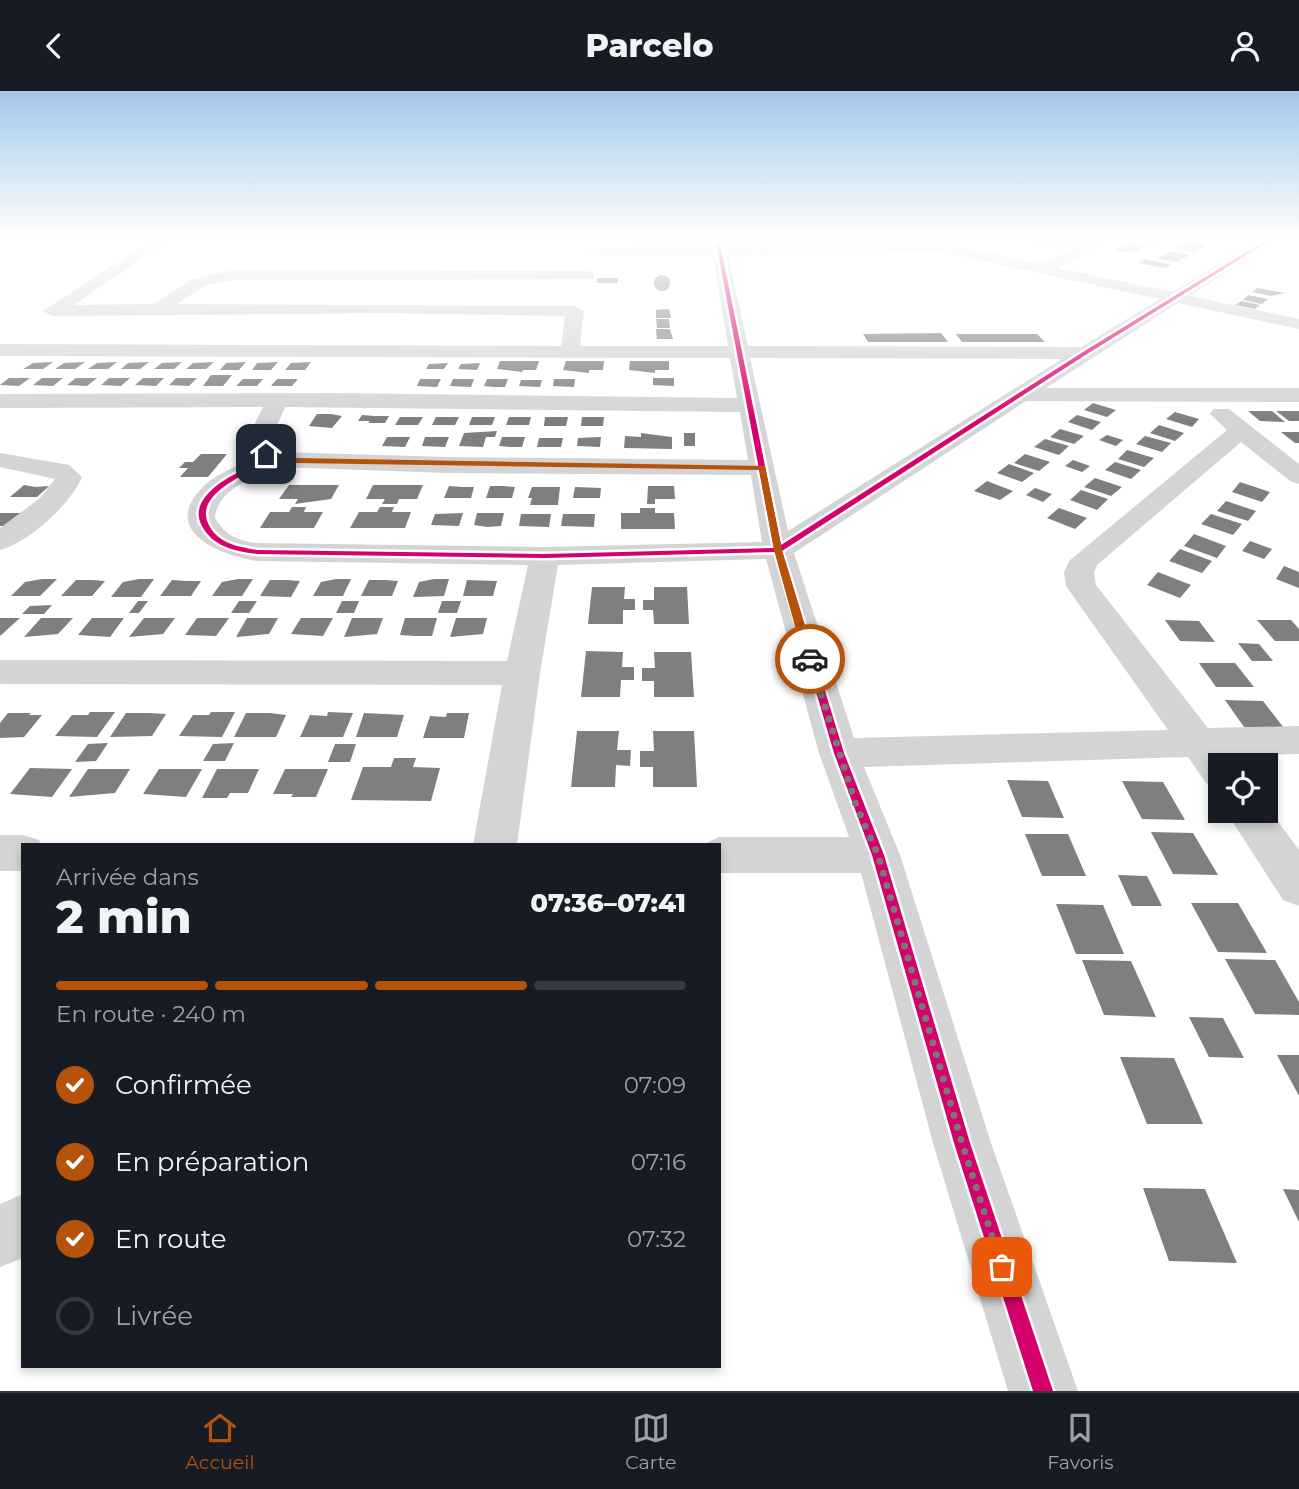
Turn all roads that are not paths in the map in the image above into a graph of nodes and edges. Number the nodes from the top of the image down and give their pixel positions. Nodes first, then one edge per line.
1 (71, 299) edge
2 (174, 299) edge
3 (387, 299) edge
4 (580, 299) edge
5 (729, 299) edge
6 (1178, 299) joint
7 (380, 308) junction
8 (158, 309) junction
9 (54, 310) junction
10 (575, 311) junction
11 (1299, 324) edge
12 (0, 342) edge
13 (357, 349) junction
14 (0, 350) edge
15 (570, 350) junction
16 (740, 352) junction
17 (1085, 353) junction
18 (332, 385) junction
19 (1023, 394) junction
20 (1197, 395) junction
21 (1299, 395) edge
22 (277, 400) junction
23 (0, 401) edge
24 (748, 405) junction
25 (1241, 430) junction
26 (275, 459) junction
27 (0, 460) edge
28 (763, 468) junction
29 (1299, 476) edge
30 (0, 541) edge
31 (778, 550) junction
32 (545, 556) junction
33 (0, 672) edge
34 (522, 673) junction
35 (1299, 740) edge
36 (839, 753) junction
37 (1235, 753) edge
38 (1208, 755) edge
39 (1208, 758) edge
40 (1255, 823) edge
41 (495, 843) edge
42 (0, 853) edge
43 (21, 853) edge
44 (721, 855) edge
45 (878, 855) junction
46 (1299, 886) edge
47 (21, 1226) edge
48 (0, 1236) edge
49 (1042, 1391) edge

1 - 9 street
2 - 8 street
3 - 7 street
4 - 10 street
5 - 16 street
6 - 11 street
6 - 17 street
7 - 8 street
7 - 10 street
7 - 13 street
8 - 9 street
9 - 12 street
10 - 15 street
13 - 14 street
13 - 15 street
13 - 18 street
15 - 16 street
16 - 17 street
16 - 24 street
17 - 19 street
18 - 22 street
18 - 24 street
19 - 20 street
19 - 31 street
20 - 21 street
20 - 25 street
22 - 23 street
22 - 26 street
24 - 28 street
25 - 29 street
25 - 38 street
26 - 28 street
26 - 32 street
27 - 30 street
28 - 31 street
31 - 32 street
31 - 36 street
32 - 34 street
33 - 34 street
34 - 41 street
35 - 37 street
36 - 39 street
36 - 45 street
40 - 46 street
42 - 43 street
44 - 45 street
45 - 49 street
47 - 48 street

